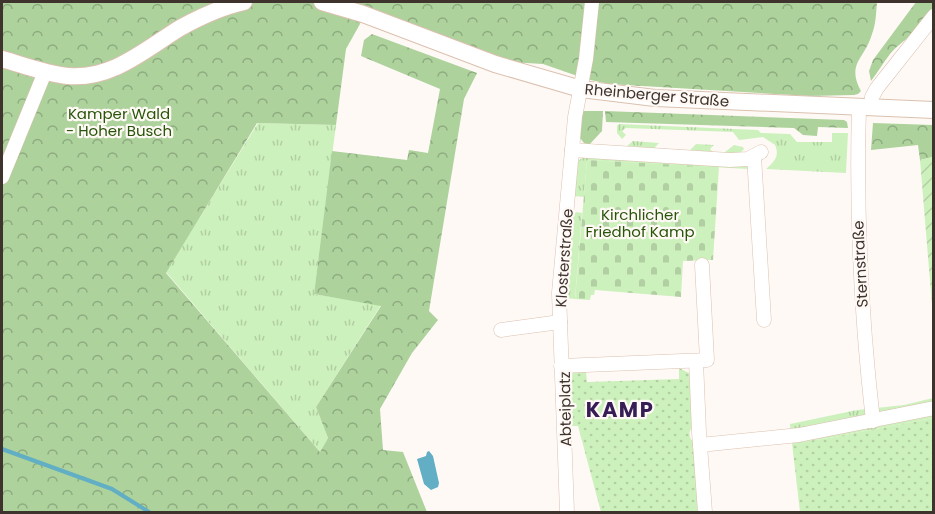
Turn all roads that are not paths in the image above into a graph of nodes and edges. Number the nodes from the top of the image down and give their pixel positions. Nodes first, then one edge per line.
1 (243, 2) edge
2 (322, 2) edge
3 (592, 2) edge
4 (933, 16) edge
5 (2, 59) edge
6 (45, 72) junction
7 (581, 89) junction
8 (865, 107) junction
9 (933, 110) edge
10 (572, 150) junction
11 (2, 177) edge
12 (702, 265) dead end
13 (764, 320) dead end
14 (560, 322) junction
15 (501, 330) dead end
16 (696, 361) junction
17 (561, 366) junction
18 (933, 408) edge
19 (873, 420) junction
20 (700, 445) junction
21 (567, 513) edge
22 (705, 513) edge

1 - 6 main road
2 - 7 main road, Rheinberger Straße
3 - 7 street, Klosterstraße
4 - 8 street
5 - 6 main road
6 - 11 street
7 - 8 main road, Rheinberger Straße
7 - 10 street, Klosterstraße
8 - 9 main road, Rheinberger Straße
8 - 19 street, Sternstraße
10 - 13 street
10 - 14 street, Klosterstraße
12 - 16 street
14 - 15 street
14 - 17 street, Klosterstraße
16 - 17 street, Abteiplatz
16 - 20 street
17 - 21 street, Abteiplatz
18 - 19 street
19 - 20 street
20 - 22 street

